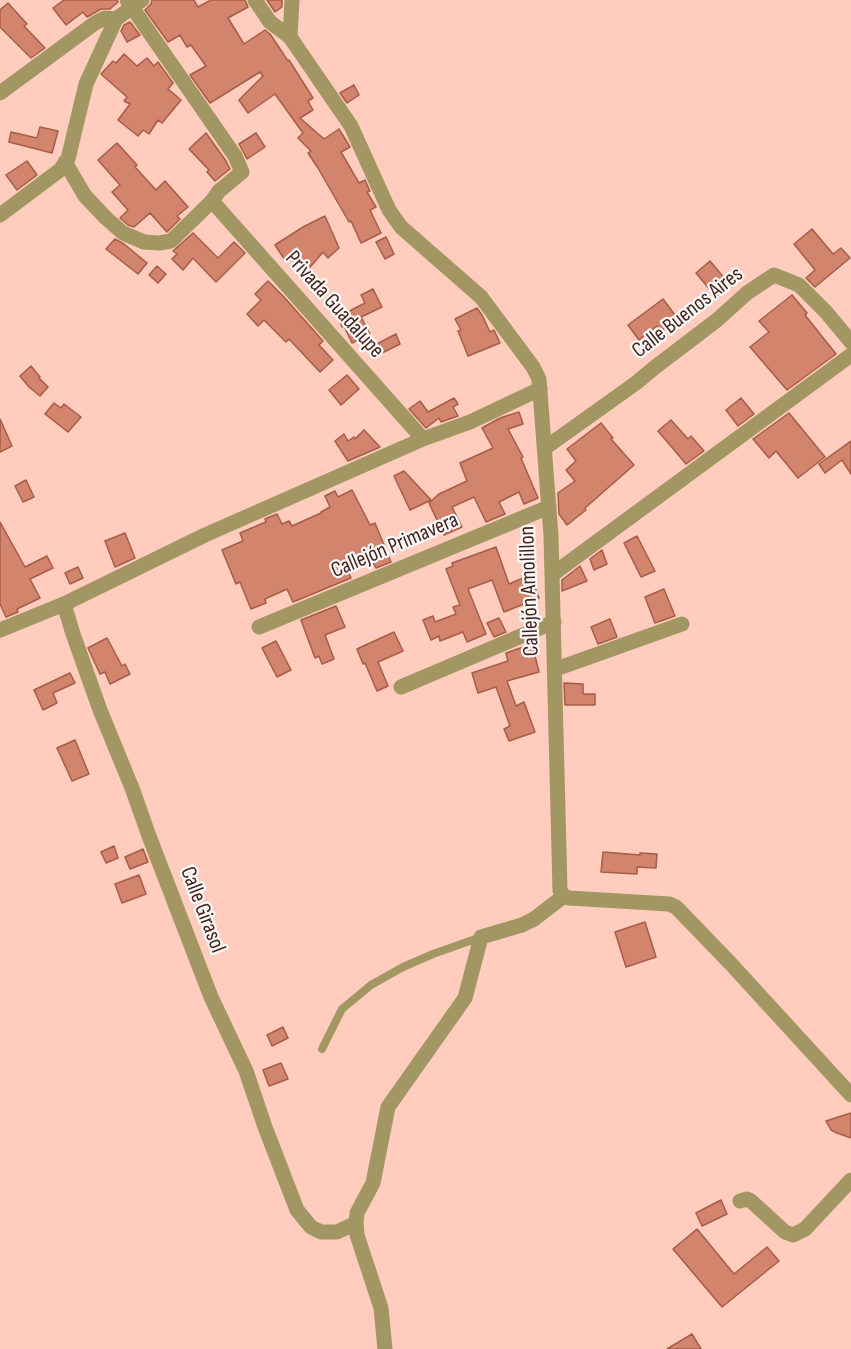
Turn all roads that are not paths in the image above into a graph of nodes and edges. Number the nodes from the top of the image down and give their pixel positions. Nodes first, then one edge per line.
1 (255, 0) edge
2 (292, 0) edge
3 (134, 2) edge
4 (116, 18) junction
5 (290, 37) junction
6 (0, 93) edge
7 (65, 162) junction
8 (212, 201) junction
9 (0, 214) edge
10 (851, 342) edge
11 (848, 363) edge
12 (540, 389) junction
13 (423, 439) junction
14 (545, 448) junction
15 (549, 507) junction
16 (552, 574) junction
17 (64, 604) junction
18 (554, 622) junction
19 (682, 624) dead end
20 (259, 627) dead end
21 (0, 630) edge
22 (556, 669) junction
23 (400, 687) dead end
24 (564, 896) junction
25 (481, 937) junction
26 (322, 1049) dead end
27 (851, 1095) edge
28 (851, 1180) edge
29 (740, 1201) dead end
30 (356, 1223) junction
31 (385, 1349) edge

1 - 5 street, Callejón Amolillon
2 - 5 street
3 - 4 street
3 - 8 street
4 - 6 street
4 - 7 street
5 - 12 street, Callejón Amolillon
7 - 8 street
7 - 9 street
8 - 13 street, Privada Guadalupe
10 - 14 street, Calle Buenos Aires
11 - 16 street
12 - 13 street
12 - 14 street, Callejón Amolillon
13 - 17 street
14 - 15 street, Callejón Amolillon
15 - 16 street, Callejón Amolillon
15 - 20 street, Callejón Primavera
16 - 18 street, Callejón Amolillon
17 - 21 street
17 - 30 street, Calle Girasol
18 - 22 street, Callejón Amolillon
18 - 23 street
19 - 22 street
22 - 24 street, Callejón Amolillon
24 - 25 street
24 - 27 street
25 - 26 lane
25 - 30 street
28 - 29 street
30 - 31 street

